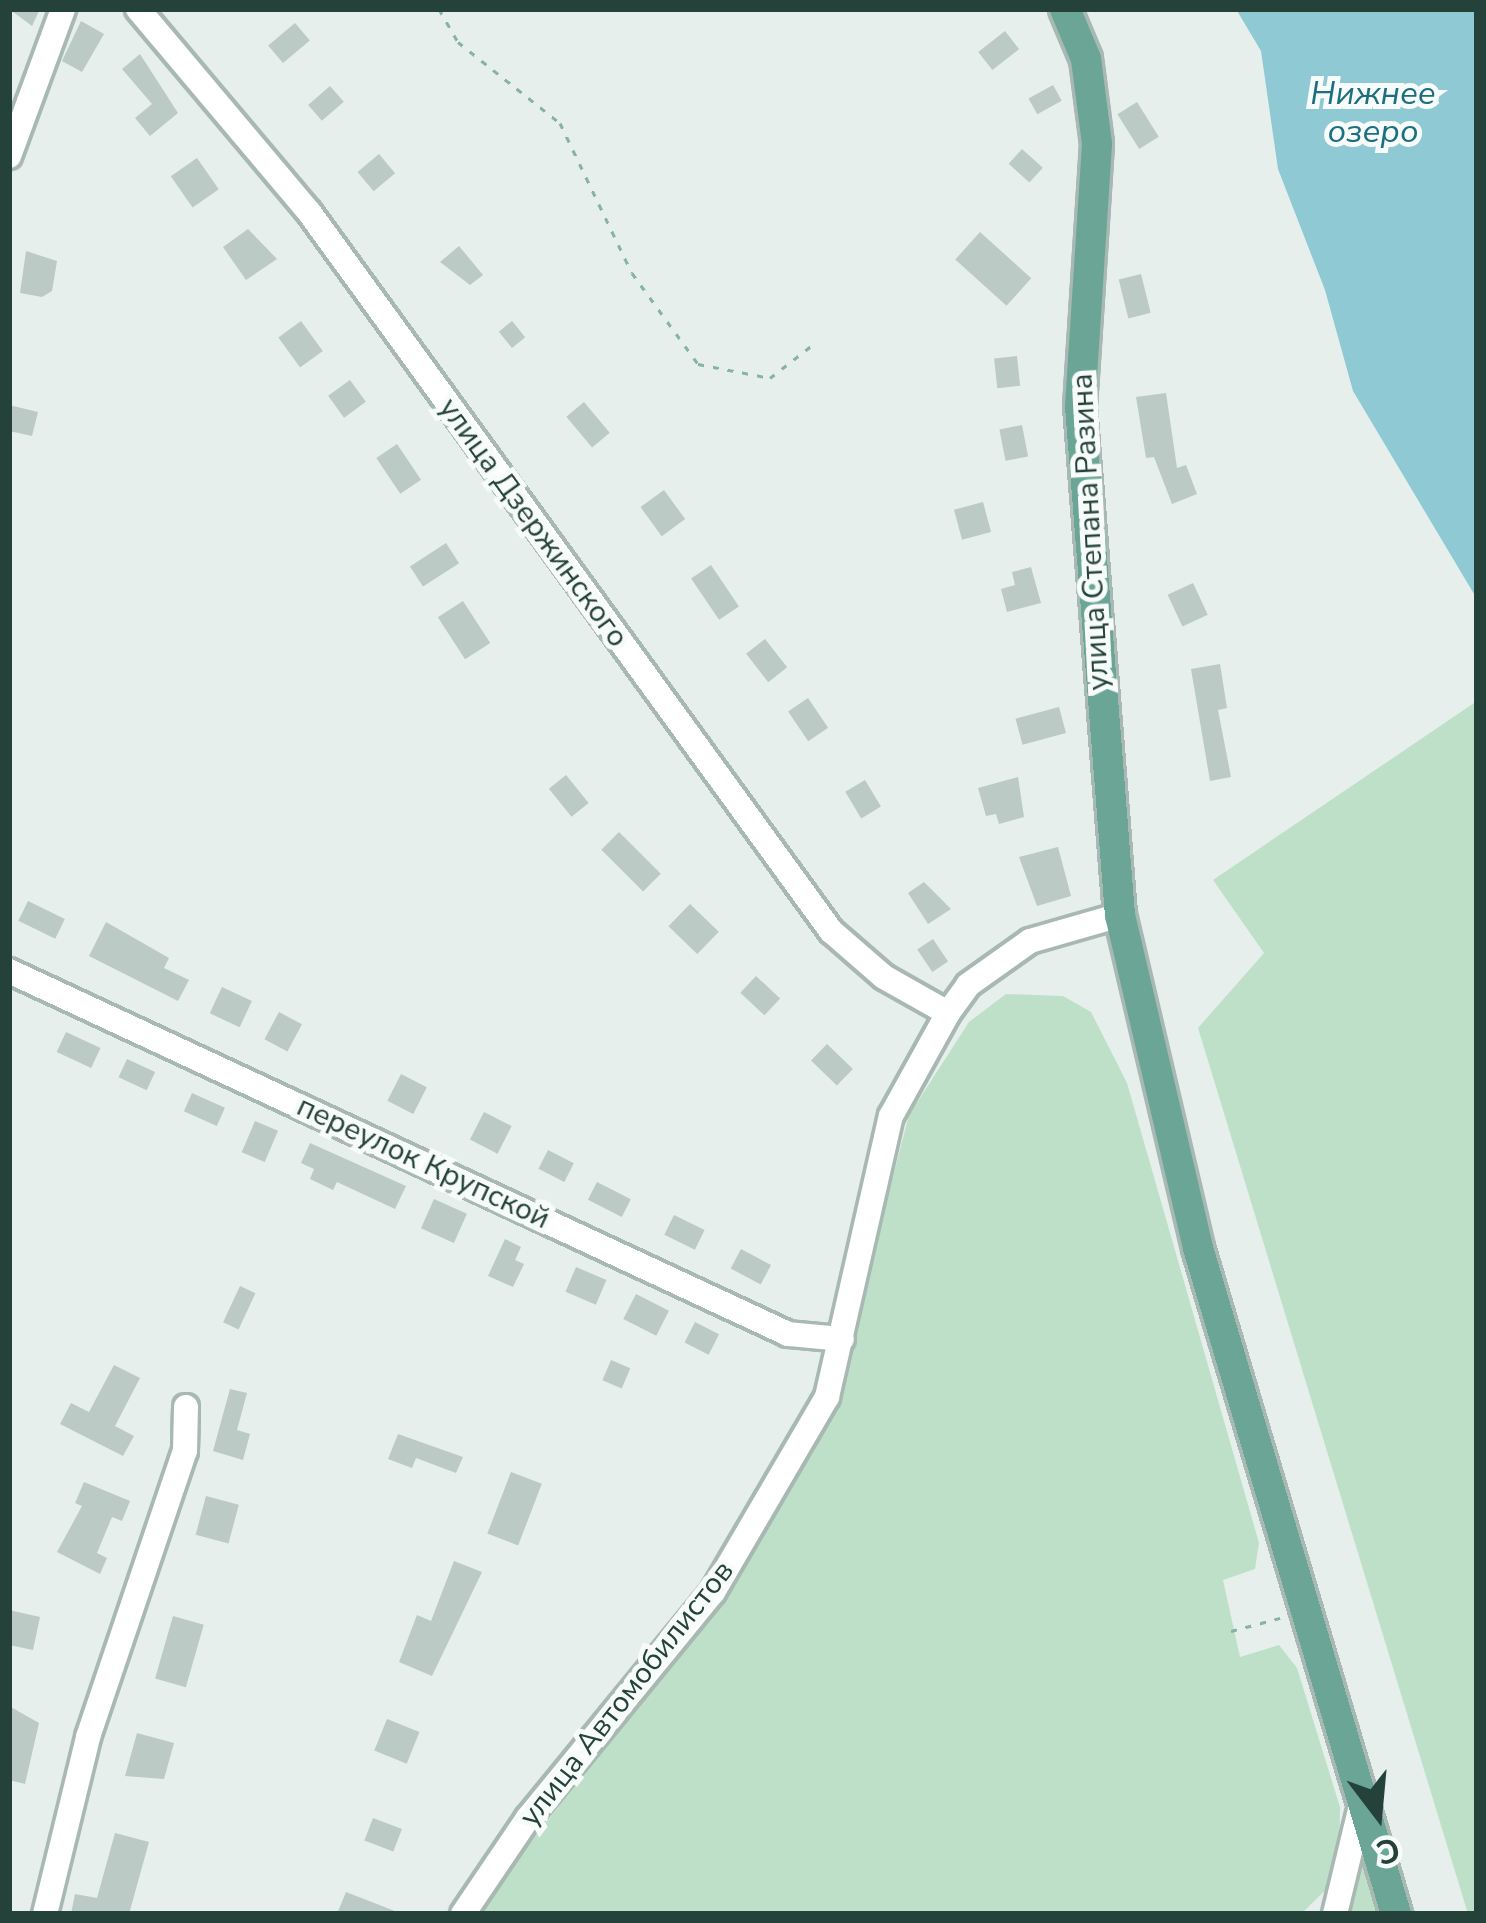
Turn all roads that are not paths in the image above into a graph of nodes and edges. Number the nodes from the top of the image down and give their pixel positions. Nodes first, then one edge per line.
1 (137, 9) edge
2 (1065, 9) edge
3 (62, 10) edge
4 (9, 156) edge
5 (1120, 915) junction
6 (9, 971) edge
7 (948, 1013) junction
8 (842, 1339) junction
9 (186, 1407) dead end
10 (1362, 1800) junction
11 (45, 1914) edge
12 (463, 1914) edge
13 (1336, 1914) edge
14 (1396, 1914) edge

1 - 7 street, улица Дзержинского
2 - 5 main road, улица Степана Разина
3 - 4 street
5 - 7 street, улица Автомобилистов
5 - 10 main road, улица Степана Разина
6 - 8 street, переулок Крупской
7 - 8 street, улица Автомобилистов
8 - 12 street, улица Автомобилистов
9 - 11 street
10 - 13 street
10 - 14 main road, улица Степана Разина

